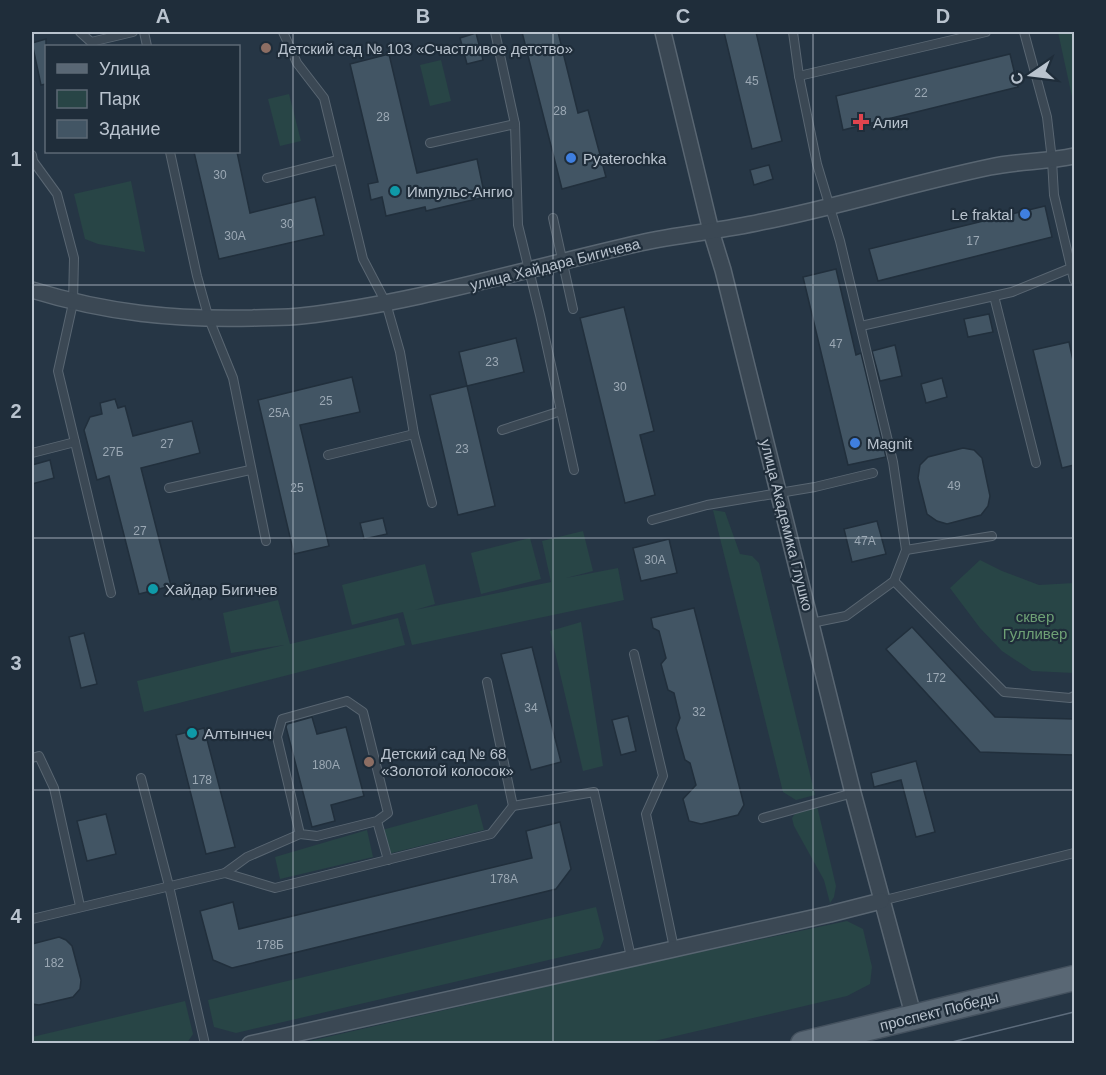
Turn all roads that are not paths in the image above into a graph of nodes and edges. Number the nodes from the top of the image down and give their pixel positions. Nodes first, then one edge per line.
1 (80, 32) edge
2 (133, 32) edge
3 (283, 32) edge
4 (495, 32) edge
5 (663, 32) edge
6 (793, 32) edge
7 (986, 32) edge
8 (1023, 32) edge
9 (799, 76) junction
10 (515, 124) junction
11 (430, 143) dead end
12 (170, 153) edge
13 (32, 155) edge
14 (1074, 156) edge
15 (338, 160) junction
16 (1052, 160) junction
17 (267, 178) dead end
18 (830, 207) junction
19 (553, 218) dead end
20 (711, 231) junction
21 (563, 262) junction
22 (1071, 268) junction
23 (530, 271) junction
24 (1074, 280) edge
25 (32, 290) edge
26 (994, 296) junction
27 (73, 303) junction
28 (386, 303) junction
29 (573, 309) dead end
30 (209, 319) junction
31 (861, 326) junction
32 (561, 411) junction
33 (502, 430) dead end
34 (414, 434) junction
35 (75, 442) junction
36 (32, 453) edge
37 (328, 455) dead end
38 (1036, 463) dead end
39 (250, 470) junction
40 (574, 470) dead end
41 (873, 473) dead end
42 (169, 488) dead end
43 (779, 492) junction
44 (432, 503) dead end
45 (652, 520) dead end
46 (992, 536) dead end
47 (266, 541) dead end
48 (906, 550) junction
49 (894, 581) junction
50 (111, 593) dead end
51 (811, 623) junction
52 (634, 654) dead end
53 (487, 682) dead end
54 (1074, 696) edge
55 (32, 758) edge
56 (141, 778) dead end
57 (853, 793) junction
58 (513, 806) junction
59 (763, 818) dead end
60 (377, 820) junction
61 (300, 834) junction
62 (1074, 853) edge
63 (388, 860) junction
64 (225, 873) junction
65 (169, 886) junction
66 (881, 900) junction
67 (80, 906) junction
68 (32, 919) edge
69 (674, 948) junction
70 (631, 957) junction
71 (1074, 978) edge
72 (914, 1018) junction
73 (205, 1044) edge
74 (250, 1044) edge
75 (803, 1044) edge

1 - 2 lane
3 - 15 lane
4 - 10 lane
5 - 20 street, улица Академика Глушко
6 - 9 lane
7 - 9 lane
8 - 16 lane
9 - 18 lane
10 - 11 lane
10 - 23 lane
12 - 30 lane
13 - 27 lane
14 - 16 street, улица Хайдара Бигичева
15 - 17 lane
15 - 28 lane
16 - 18 street, улица Хайдара Бигичева
16 - 22 lane
18 - 20 street, улица Хайдара Бигичева
18 - 31 lane
19 - 21 lane
20 - 21 street, улица Хайдара Бигичева
20 - 43 street, улица Академика Глушко
21 - 23 street, улица Хайдара Бигичева
21 - 29 lane
22 - 24 lane
22 - 26 lane
23 - 28 street, улица Хайдара Бигичева
23 - 32 lane
25 - 27 street, улица Хайдара Бигичева
26 - 31 lane
26 - 38 lane
27 - 30 street, улица Хайдара Бигичева
27 - 35 lane
28 - 30 street, улица Хайдара Бигичева
28 - 34 lane
30 - 39 lane
31 - 48 lane
32 - 33 lane
32 - 40 lane
34 - 37 lane
34 - 44 lane
35 - 36 lane
35 - 50 lane
39 - 42 lane
39 - 47 lane
41 - 43 lane
43 - 45 lane
43 - 51 street, улица Академика Глушко
46 - 48 lane
48 - 49 lane
49 - 51 lane
49 - 54 lane
51 - 57 street, улица Академика Глушко
52 - 69 lane
53 - 58 lane
55 - 67 lane
56 - 65 lane
57 - 59 lane
57 - 66 street, улица Академика Глушко
58 - 63 lane
58 - 70 lane
60 - 61 lane
60 - 61 lane
60 - 63 lane
61 - 64 lane
62 - 66 lane
63 - 64 lane
64 - 65 lane
65 - 67 lane
65 - 73 lane
66 - 69 street
66 - 72 street, улица Академика Глушко
67 - 68 lane
69 - 70 street
70 - 74 street
71 - 72 main road, проспект Победы
72 - 75 main road, проспект Победы

